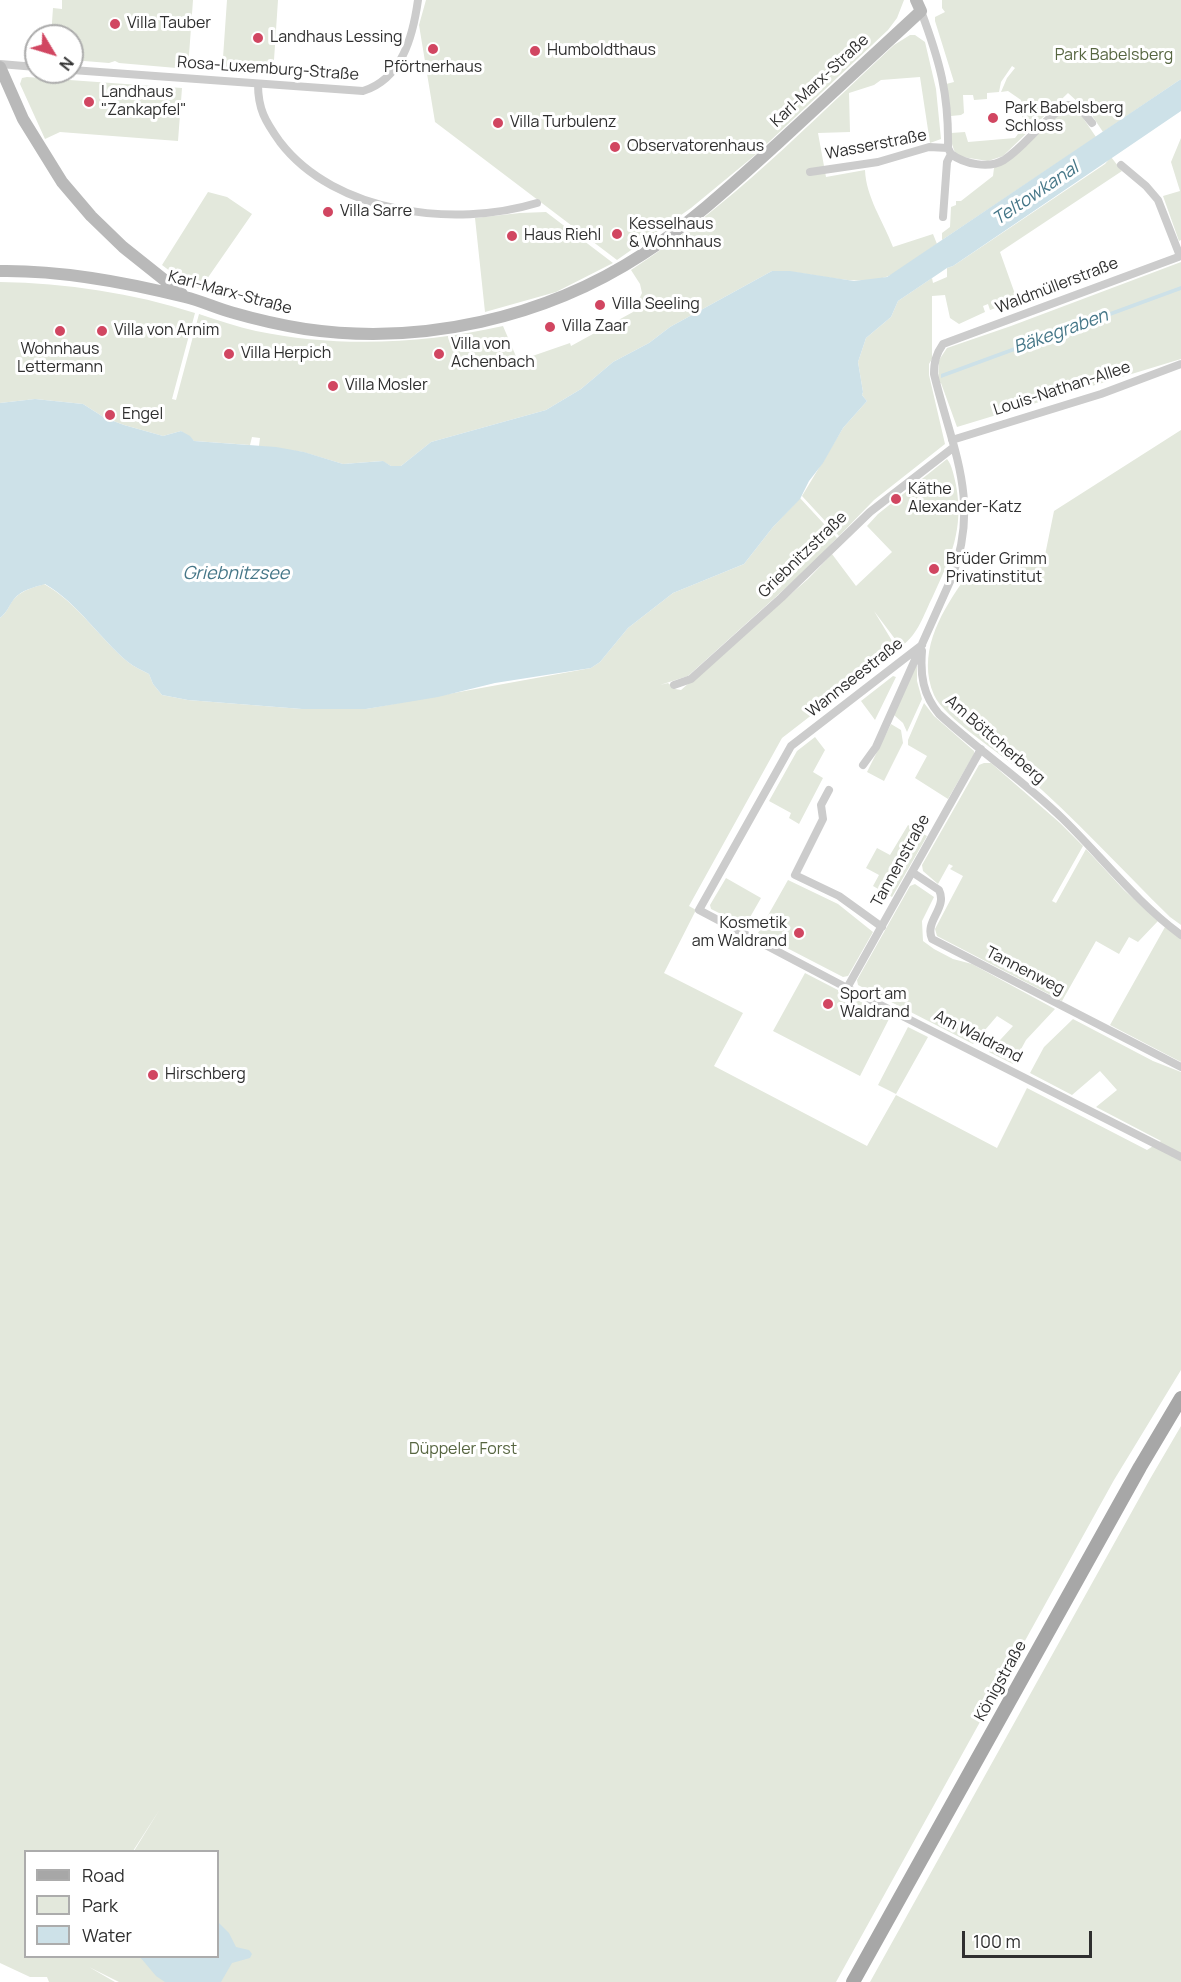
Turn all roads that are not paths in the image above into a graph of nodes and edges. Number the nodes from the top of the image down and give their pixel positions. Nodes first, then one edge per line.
1 (418, 0) edge
2 (919, 5) edge
3 (0, 66) edge
4 (24, 67) edge
5 (84, 71) edge
6 (258, 84) junction
7 (1092, 123) dead end
8 (949, 151) junction
9 (1121, 165) dead end
10 (810, 172) dead end
11 (537, 203) dead end
12 (943, 217) dead end
13 (1180, 256) edge
14 (0, 271) edge
15 (187, 297) junction
16 (943, 344) joint
17 (1181, 364) edge
18 (953, 443) junction
19 (922, 645) junction
20 (674, 685) dead end
21 (981, 749) junction
22 (863, 765) dead end
23 (829, 790) dead end
24 (912, 872) junction
25 (699, 910) joint
26 (882, 927) junction
27 (1181, 934) edge
28 (848, 988) junction
29 (1181, 1067) edge
30 (1181, 1157) edge
31 (1181, 1398) edge
32 (854, 1982) edge

1 - 6 street, Rosa-Luxemburg-Straße
2 - 8 street
2 - 15 street, Karl-Marx-Straße
3 - 4 street
3 - 15 street
5 - 6 street, Rosa-Luxemburg-Straße
6 - 11 street
7 - 8 street
8 - 10 street, Wasserstraße
8 - 12 street
9 - 13 street
13 - 16 street, Waldmüllerstraße
14 - 15 street, Karl-Marx-Straße
16 - 18 street, Wannseestraße
17 - 18 street, Louis-Nathan-Allee
18 - 19 street, Wannseestraße
18 - 20 street, Griebnitzstraße
19 - 21 street, Am Böttcherberg
19 - 22 street
19 - 25 street, Wannseestraße
21 - 24 street, Tannenstraße
21 - 27 street, Am Böttcherberg
23 - 26 street
24 - 26 street, Tannenstraße
24 - 29 street, Tannenweg
25 - 28 street, Am Waldrand
26 - 28 street, Tannenstraße
28 - 30 street, Am Waldrand
31 - 32 main road, Königstraße

